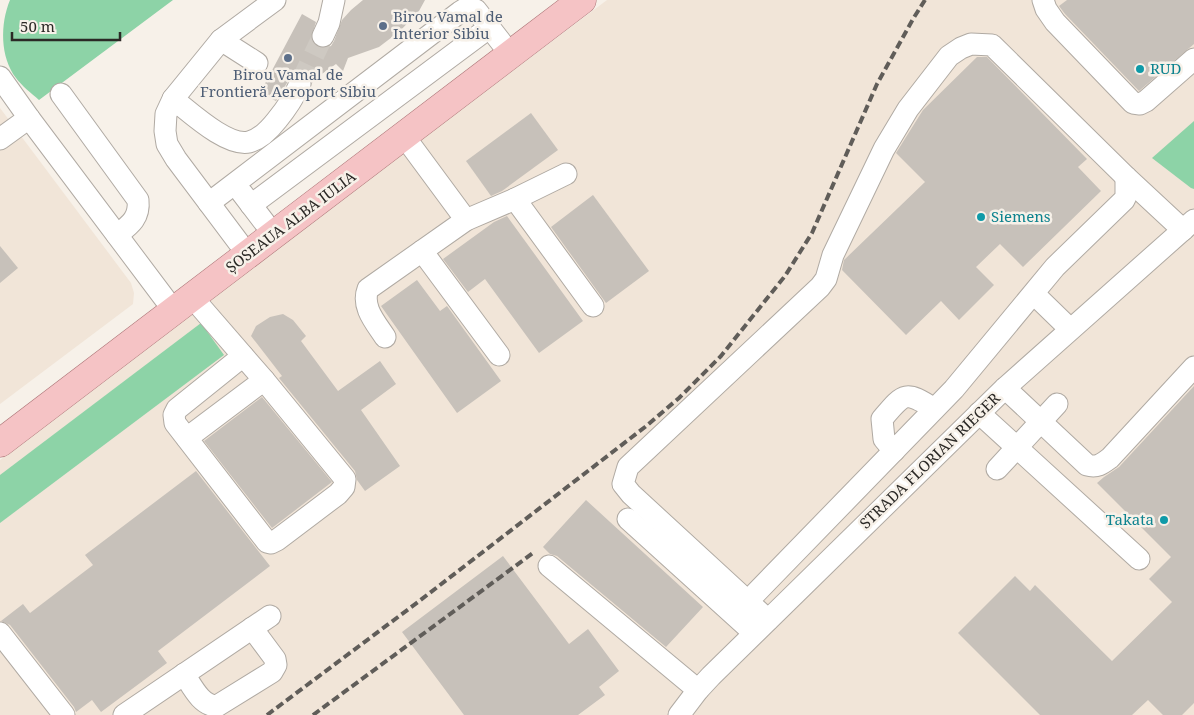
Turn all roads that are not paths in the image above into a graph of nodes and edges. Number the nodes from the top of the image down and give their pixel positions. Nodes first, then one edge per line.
1 (275, 0) edge
2 (334, 0) edge
3 (582, 0) edge
4 (1043, 0) edge
5 (490, 27) junction
6 (323, 36) tunnel mouth
7 (221, 40) junction
8 (511, 55) junction
9 (1194, 59) edge
10 (257, 64) dead end
11 (0, 77) edge
12 (300, 84) tunnel mouth
13 (61, 94) dead end
14 (173, 99) junction
15 (29, 118) junction
16 (404, 136) junction
17 (0, 139) edge
18 (566, 174) dead end
19 (1126, 177) junction
20 (235, 184) junction
21 (515, 199) junction
22 (209, 203) junction
23 (251, 205) junction
24 (466, 220) junction
25 (1188, 225) edge
26 (117, 235) junction
27 (274, 235) junction
28 (422, 251) junction
29 (248, 255) junction
30 (1034, 294) junction
31 (183, 304) junction
32 (593, 306) dead end
33 (1070, 328) junction
34 (385, 337) dead end
35 (499, 355) dead end
36 (243, 356) junction
37 (1194, 367) edge
38 (264, 380) junction
39 (1004, 388) junction
40 (1057, 404) dead end
41 (934, 409) junction
42 (980, 413) junction
43 (1040, 421) junction
44 (187, 438) junction
45 (0, 443) edge
46 (1017, 446) junction
47 (894, 451) junction
48 (997, 468) dead end
49 (628, 519) dead end
50 (1139, 560) dead end
51 (549, 566) dead end
52 (748, 602) junction
53 (270, 616) dead end
54 (761, 627) junction
55 (252, 628) junction
56 (0, 633) edge
57 (184, 674) junction
58 (698, 690) junction
59 (64, 715) edge
60 (124, 715) edge
61 (679, 715) edge

1 - 7 street
2 - 6 street
3 - 8 main road, ȘOSEAUA ALBA IULIA
4 - 9 street
5 - 8 street
5 - 20 street
5 - 23 street
7 - 10 street
7 - 14 street
8 - 16 main road, ȘOSEAUA ALBA IULIA
11 - 15 street
12 - 14 street
13 - 26 street
14 - 22 street
15 - 17 street
15 - 26 street
16 - 24 street
16 - 27 main road, ȘOSEAUA ALBA IULIA
18 - 21 street
19 - 25 street
19 - 30 street
19 - 52 street
20 - 22 street
20 - 23 street
21 - 24 street
21 - 32 street
22 - 29 street
23 - 27 street
24 - 28 street
25 - 33 street, STRADA FLORIAN RIEGER
26 - 31 street
27 - 29 main road, ȘOSEAUA ALBA IULIA
28 - 34 street
28 - 35 street
29 - 31 main road, ȘOSEAUA ALBA IULIA
30 - 33 street
30 - 41 street
31 - 36 street
31 - 45 main road, ȘOSEAUA ALBA IULIA
33 - 39 street, STRADA FLORIAN RIEGER
36 - 38 street
36 - 44 street
37 - 43 street
38 - 44 street
38 - 44 street
39 - 42 street, STRADA FLORIAN RIEGER
39 - 43 street
40 - 43 street
41 - 47 street
41 - 47 street
42 - 46 street
42 - 54 street, STRADA FLORIAN RIEGER
43 - 46 street
46 - 48 street
46 - 50 street
47 - 52 street
49 - 54 street
51 - 58 street
52 - 54 street
53 - 55 street
54 - 58 street, STRADA FLORIAN RIEGER
55 - 57 street
55 - 57 street
56 - 59 street
57 - 60 street
58 - 61 street, STRADA FLORIAN RIEGER

